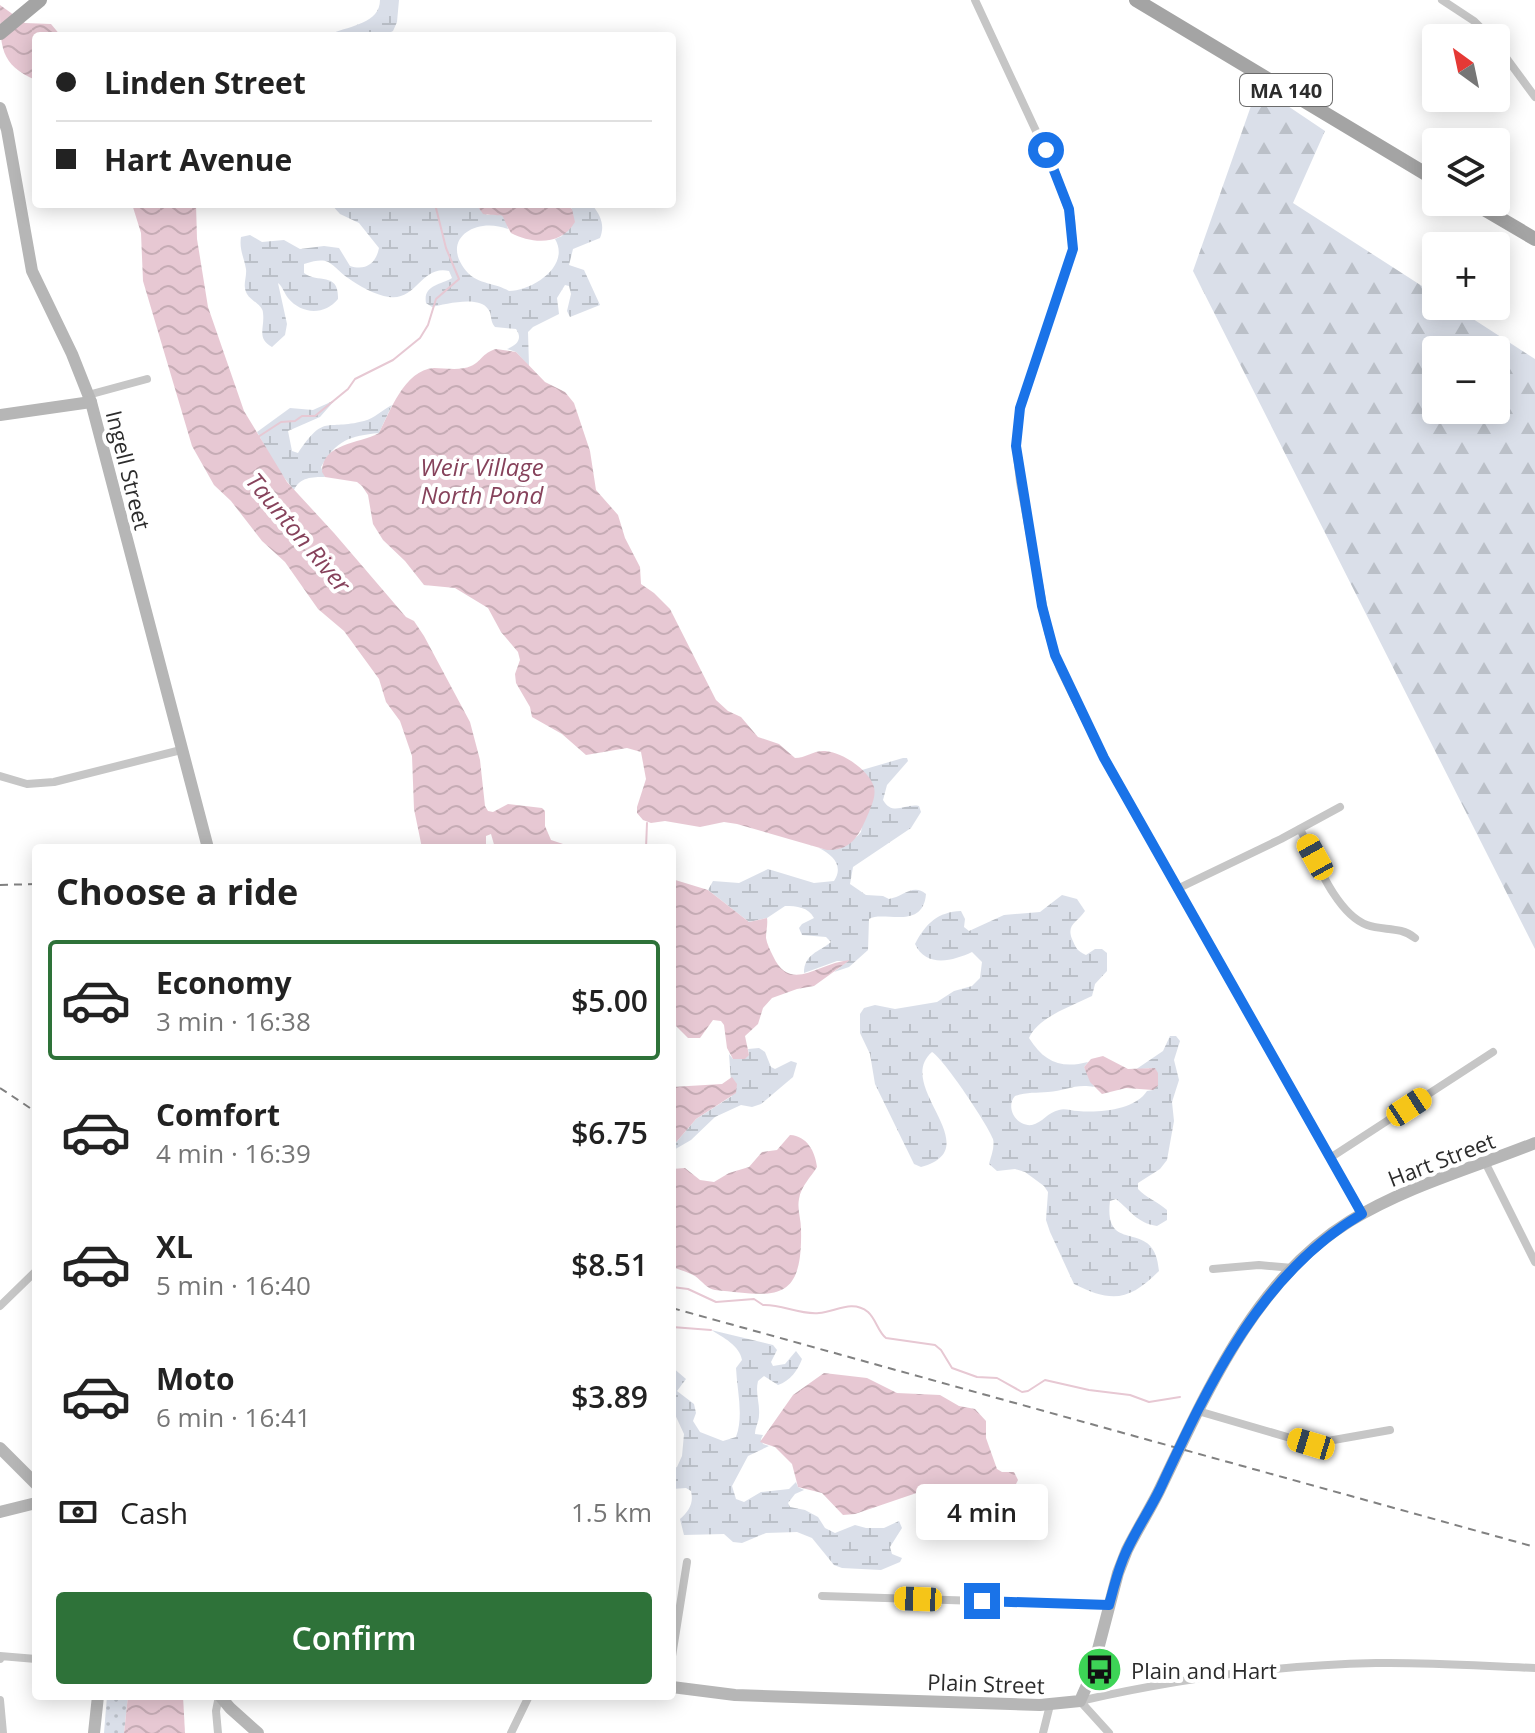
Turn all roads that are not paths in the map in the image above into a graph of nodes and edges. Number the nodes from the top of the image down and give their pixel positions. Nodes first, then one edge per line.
1 (40, 0) edge
2 (975, 0) edge
3 (1136, 0) edge
4 (1442, 0) edge
5 (1477, 24) edge
6 (0, 33) edge
7 (1510, 63) edge
8 (1535, 97) edge
9 (2, 114) edge
10 (1422, 172) edge
11 (1496, 216) edge
12 (1535, 239) edge
13 (147, 379) dead end
14 (90, 399) junction
15 (0, 415) edge
16 (181, 750) junction
17 (0, 776) edge
18 (1340, 807) dead end
19 (1300, 829) junction
20 (207, 844) edge
21 (1177, 889) junction
22 (1415, 938) dead end
23 (1493, 1052) dead end
24 (1535, 1143) edge
25 (1330, 1158) junction
26 (1485, 1162) junction
27 (1362, 1214) junction
28 (1535, 1262) edge
29 (1293, 1268) junction
30 (1213, 1269) dead end
31 (32, 1275) edge
32 (0, 1306) edge
33 (1198, 1411) junction
34 (1390, 1430) dead end
35 (0, 1448) edge
36 (32, 1480) edge
37 (32, 1504) edge
38 (0, 1512) edge
39 (687, 1562) dead end
40 (822, 1596) dead end
41 (1109, 1605) junction
42 (676, 1631) edge
43 (0, 1659) edge
44 (32, 1659) edge
45 (1535, 1668) edge
46 (676, 1688) edge
47 (0, 1700) edge
48 (98, 1700) edge
49 (218, 1700) edge
50 (223, 1700) edge
51 (527, 1700) edge
52 (1080, 1701) junction
53 (1050, 1705) junction
54 (3, 1733) edge
55 (94, 1733) edge
56 (218, 1733) edge
57 (258, 1733) edge
58 (511, 1733) edge
59 (1043, 1733) edge
60 (1109, 1733) edge

1 - 6 main road
2 - 21 street
3 - 10 main road, MA 140
4 - 5 street
7 - 8 street
9 - 14 main road, Ingell Street
11 - 12 main road
13 - 14 street
14 - 15 main road
14 - 16 main road, Ingell Street
16 - 17 street
16 - 20 main road, Ingell Street
18 - 19 street
19 - 21 street
19 - 22 street
21 - 25 street
23 - 25 street
24 - 26 main road, Hart Street
25 - 27 street
26 - 27 main road, Hart Street
26 - 28 street
27 - 29 main road, Hart Street
29 - 30 street
29 - 33 main road, Hart Street
31 - 32 street
33 - 34 street
33 - 41 main road, Hart Street
35 - 36 main road
37 - 38 main road
39 - 42 street
40 - 41 street
41 - 52 main road, Hart Street
43 - 44 street
45 - 52 street, Plain Street
46 - 53 main road, Plain Street
47 - 54 street
48 - 55 main road
49 - 56 street
50 - 57 main road
51 - 58 street
52 - 53 main road, Plain Street
52 - 60 street
53 - 59 street

